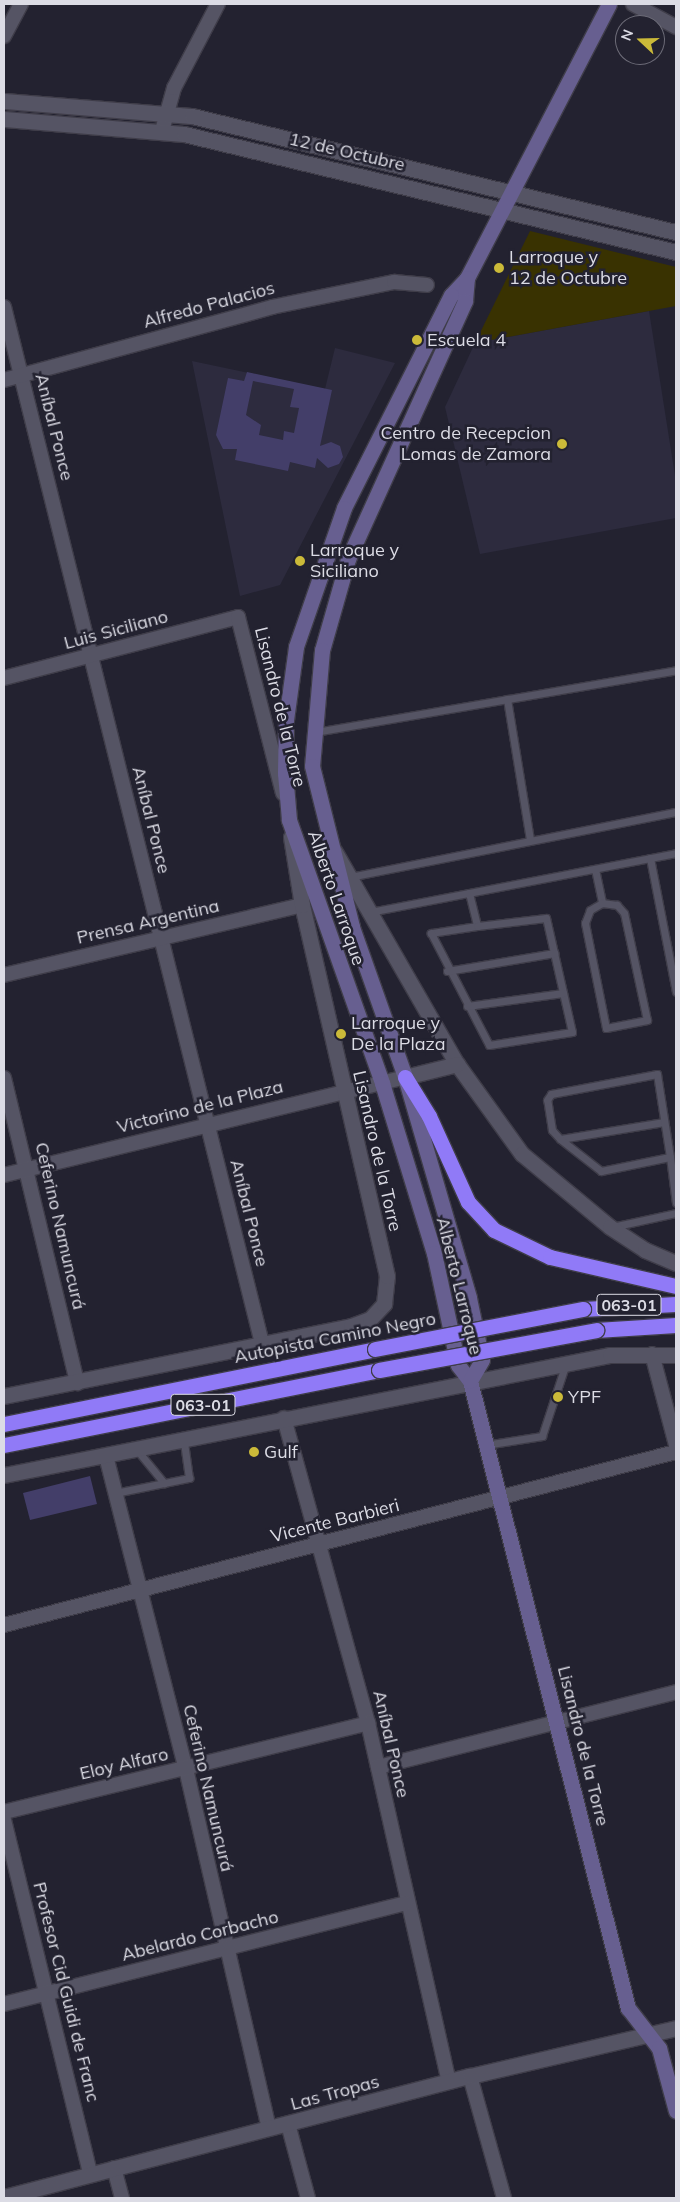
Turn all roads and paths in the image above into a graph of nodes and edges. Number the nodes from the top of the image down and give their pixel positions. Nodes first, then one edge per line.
1 (21, 4) edge
2 (218, 4) edge
3 (608, 4) edge
4 (633, 4) edge
5 (676, 26) edge
6 (4, 36) edge
7 (4, 101) edge
8 (167, 113) junction
9 (4, 119) edge
10 (162, 131) junction
11 (510, 189) junction
12 (502, 207) junction
13 (676, 232) edge
14 (676, 252) edge
15 (468, 278) junction
16 (427, 285) dead end
17 (4, 307) edge
18 (22, 375) junction
19 (4, 380) edge
20 (238, 617) joint
21 (90, 658) junction
22 (676, 670) edge
23 (4, 678) edge
24 (507, 699) junction
25 (312, 733) junction
26 (676, 812) edge
27 (288, 813) junction
28 (327, 838) junction
29 (530, 840) junction
30 (676, 853) edge
31 (650, 858) junction
32 (595, 869) junction
33 (350, 877) junction
34 (469, 893) junction
35 (602, 903) junction
36 (302, 905) junction
37 (370, 912) junction
38 (477, 926) junction
39 (161, 938) junction
40 (555, 953) junction
41 (447, 971) junction
42 (4, 976) edge
43 (676, 992) edge
44 (564, 993) junction
45 (466, 1006) junction
46 (457, 1064) junction
47 (405, 1077) junction
48 (4, 1078) edge
49 (382, 1083) junction
50 (343, 1092) junction
51 (664, 1122) junction
52 (207, 1124) junction
53 (560, 1139) junction
54 (670, 1157) junction
55 (28, 1169) junction
56 (4, 1175) edge
57 (676, 1203) edge
58 (676, 1213) edge
59 (610, 1227) junction
60 (676, 1263) edge
61 (676, 1286) edge
62 (676, 1304) edge
63 (676, 1325) edge
64 (262, 1343) junction
65 (652, 1354) junction
66 (676, 1356) edge
67 (566, 1364) junction
68 (470, 1381) junction
69 (77, 1383) junction
70 (4, 1396) edge
71 (284, 1418) junction
72 (4, 1424) edge
73 (184, 1441) junction
74 (4, 1445) edge
75 (485, 1445) junction
76 (676, 1445) edge
77 (138, 1450) junction
78 (676, 1452) edge
79 (106, 1456) junction
80 (4, 1476) edge
81 (164, 1483) junction
82 (116, 1493) junction
83 (497, 1499) junction
84 (318, 1544) junction
85 (141, 1592) junction
86 (4, 1625) edge
87 (676, 1692) edge
88 (558, 1720) junction
89 (368, 1723) junction
90 (378, 1767) junction
91 (186, 1769) junction
92 (4, 1812) edge
93 (4, 1820) edge
94 (405, 1903) junction
95 (226, 1950) junction
96 (48, 1993) junction
97 (4, 2004) edge
98 (676, 2028) edge
99 (648, 2034) junction
100 (470, 2076) junction
101 (449, 2082) junction
102 (676, 2111) edge
103 (288, 2124) junction
104 (269, 2129) junction
105 (114, 2168) junction
106 (90, 2174) junction
107 (4, 2197) edge
108 (122, 2198) edge
109 (308, 2198) edge
110 (504, 2198) edge

1 - 6 street
2 - 8 street
3 - 11 main road, Alberto Larroque
4 - 5 street
7 - 8 street, 12 de Octubre
8 - 10 street
8 - 11 street, 12 de Octubre
9 - 10 street, 12 de Octubre
10 - 12 street, 12 de Octubre
11 - 12 main road, Alberto Larroque
11 - 13 street, 12 de Octubre
12 - 14 street, 12 de Octubre
12 - 15 main road, Alberto Larroque
15 - 25 main road, Alberto Larroque
15 - 27 main road, Alberto Larroque
16 - 18 street, Alfredo Palacios
17 - 18 street, Aníbal Ponce
18 - 19 street, Alfredo Palacios
18 - 21 street, Aníbal Ponce
20 - 21 street, Luis Siciliano
20 - 27 street, Lisandro de la Torre
21 - 23 street, Luis Siciliano
21 - 39 street, Aníbal Ponce
22 - 24 lane
24 - 25 lane
24 - 29 lane
25 - 28 main road, Alberto Larroque
26 - 29 lane
27 - 36 street, Lisandro de la Torre
27 - 49 main road, Alberto Larroque
28 - 33 street
28 - 47 main road, Alberto Larroque
29 - 33 lane
30 - 31 lane
31 - 32 lane
31 - 43 lane
32 - 34 lane
32 - 35 lane
33 - 37 street
34 - 37 lane
34 - 38 lane
35 - 35 lane
36 - 39 street, Prensa Argentina
36 - 50 street, Lisandro de la Torre
37 - 46 street
38 - 40 lane
38 - 41 lane
39 - 42 street, Prensa Argentina
39 - 52 street, Aníbal Ponce
40 - 41 lane
40 - 44 lane
41 - 45 lane
44 - 45 lane
44 - 45 lane
46 - 47 street
46 - 59 street
47 - 49 street, Victorino de la Plaza
47 - 61 highway
47 - 68 main road, Alberto Larroque
48 - 55 street, Ceferino Namuncurá
49 - 50 street, Victorino de la Plaza
49 - 68 main road, Alberto Larroque
50 - 52 street, Victorino de la Plaza
50 - 64 street, Lisandro de la Torre
51 - 53 lane
51 - 53 lane
51 - 54 lane
52 - 55 street, Victorino de la Plaza
52 - 64 street, Aníbal Ponce
53 - 54 lane
54 - 57 lane
55 - 56 street, Victorino de la Plaza
55 - 69 street, Ceferino Namuncurá
58 - 59 lane
59 - 60 street
62 - 72 highway, Autopista Camino Negro / 063-01, bridge
63 - 74 highway, 063-01, bridge
64 - 69 street
65 - 66 street
65 - 67 street
65 - 76 street
67 - 68 street
67 - 75 lane
68 - 71 street
68 - 75 main road, Lisandro de la Torre
69 - 70 street
71 - 73 street
71 - 84 street, Aníbal Ponce
73 - 77 street
73 - 81 lane
75 - 83 main road, Lisandro de la Torre
77 - 79 street
77 - 81 lane
78 - 83 street, Vicente Barbieri
79 - 80 street
79 - 82 street, Ceferino Namuncurá
81 - 82 lane
82 - 85 street, Ceferino Namuncurá
83 - 84 street, Vicente Barbieri
83 - 88 main road, Lisandro de la Torre
84 - 85 street, Vicente Barbieri
84 - 89 street, Aníbal Ponce
85 - 86 street, Vicente Barbieri
85 - 91 street, Ceferino Namuncurá
87 - 88 street
88 - 90 street
88 - 99 main road, Lisandro de la Torre
89 - 90 street, Aníbal Ponce
89 - 91 street, Eloy Alfaro
90 - 94 street, Aníbal Ponce
91 - 92 street, Eloy Alfaro
91 - 95 street, Ceferino Namuncurá
93 - 96 street, Profesor Cid Guidi de Franc
94 - 95 street, Abelardo Corbacho
94 - 101 street, Aníbal Ponce
95 - 96 street, Abelardo Corbacho
95 - 104 street, Ceferino Namuncurá
96 - 97 street, Abelardo Corbacho
96 - 106 street, Profesor Cid Guidi de Franc
98 - 99 street, Las Tropas
99 - 100 street, Las Tropas
99 - 102 main road, Lisandro de la Torre
100 - 101 street, Las Tropas
100 - 110 street
101 - 103 street, Las Tropas
103 - 104 street, Las Tropas
103 - 109 street
104 - 105 street, Las Tropas
105 - 106 street, Las Tropas
105 - 108 street
106 - 107 street, Las Tropas

